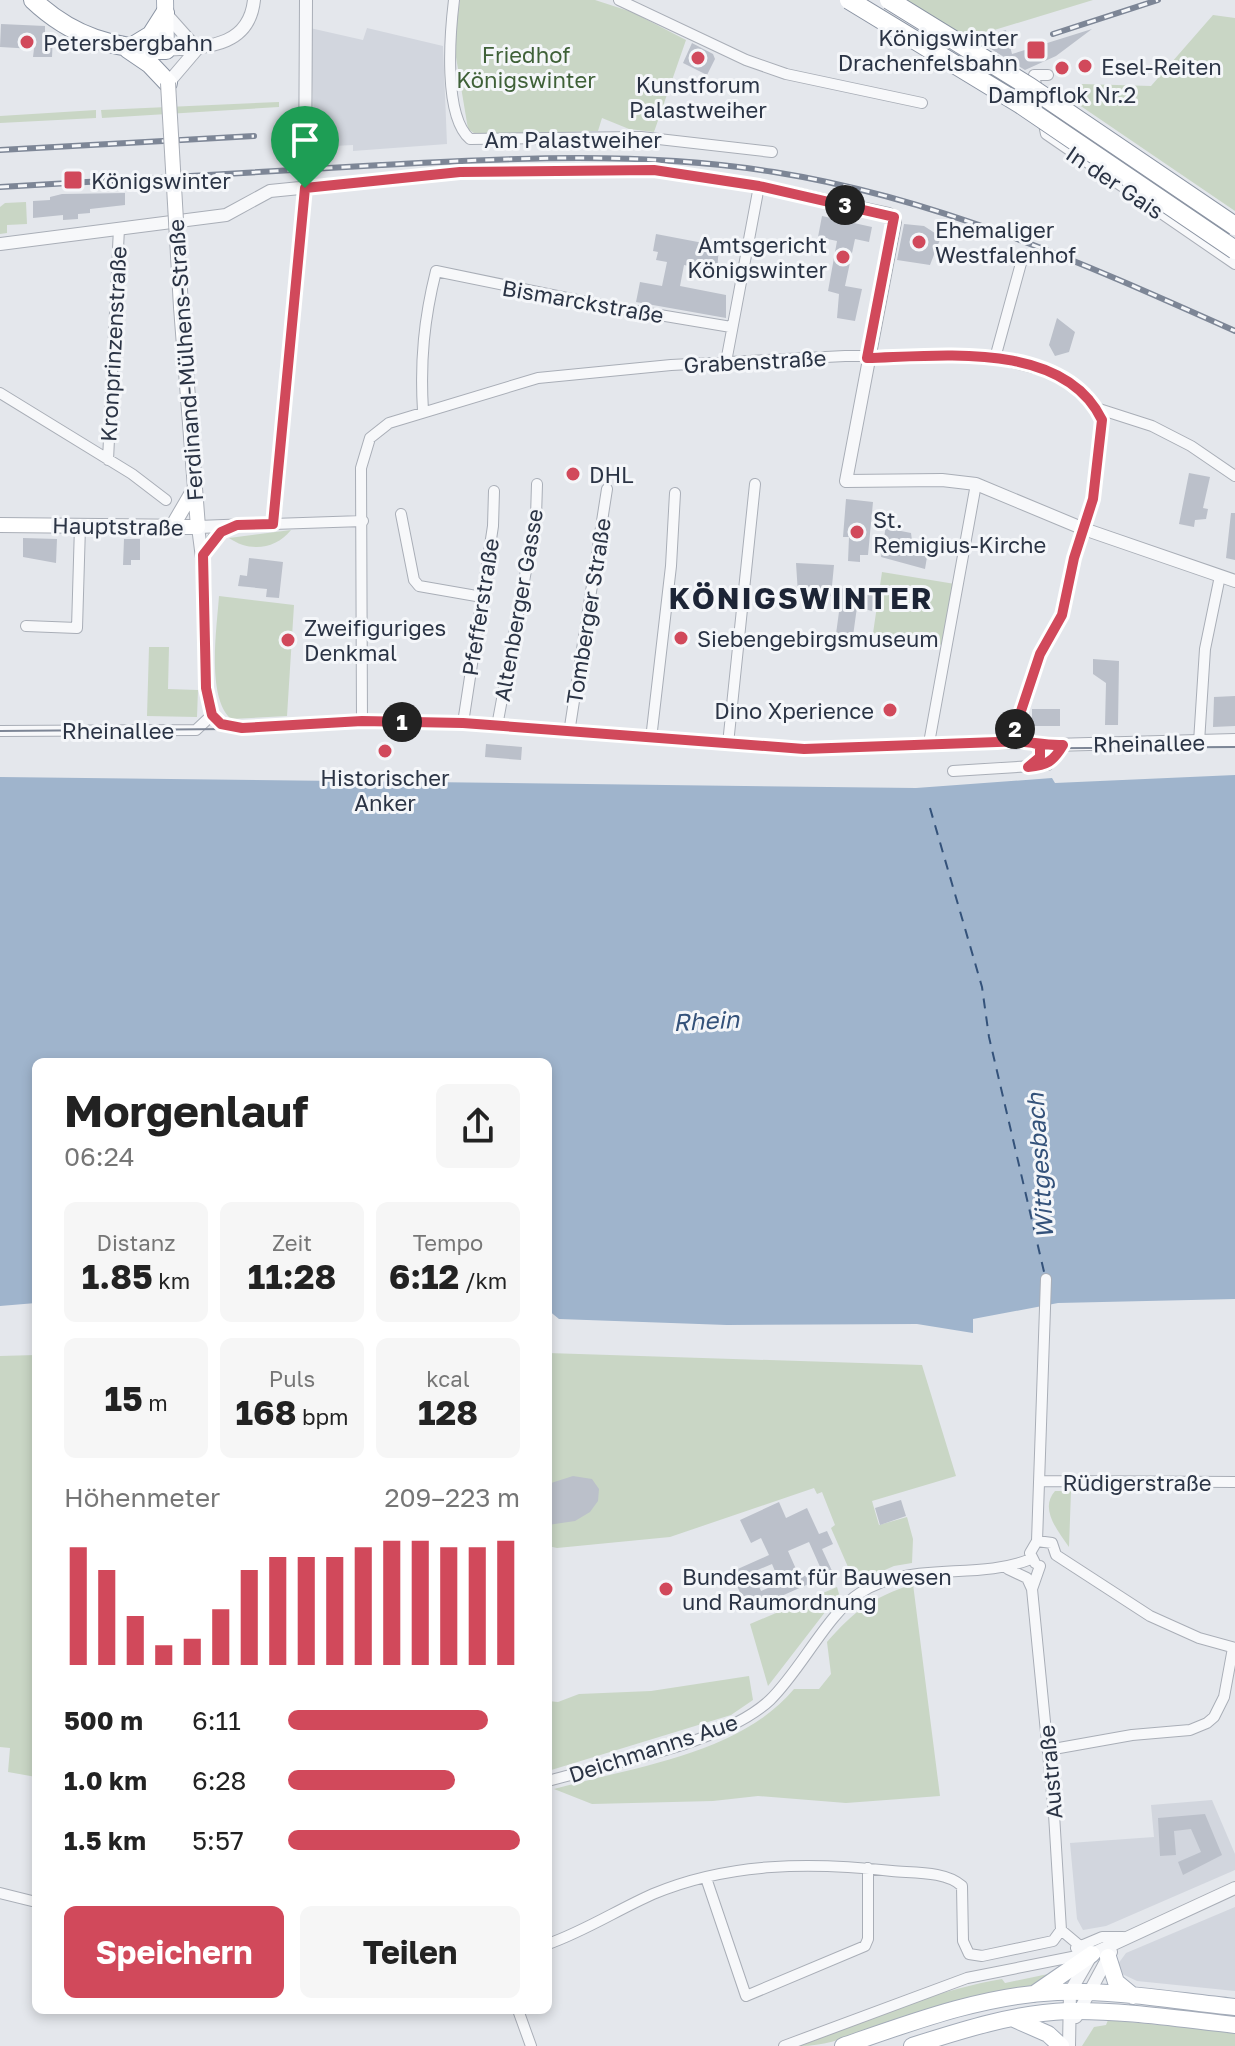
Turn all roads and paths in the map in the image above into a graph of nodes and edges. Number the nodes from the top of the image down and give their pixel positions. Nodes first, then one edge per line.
1 (33, 0) edge
2 (254, 0) edge
3 (306, 0) edge
4 (454, 0) edge
5 (619, 0) edge
6 (849, 0) edge
7 (889, 0) edge
8 (165, 6) edge
9 (128, 49) junction
10 (197, 49) junction
11 (166, 50) junction
12 (1048, 75) dead end
13 (168, 83) junction
14 (922, 103) dead end
15 (772, 152) dead end
16 (305, 185) junction
17 (759, 186) junction
18 (1235, 226) edge
19 (119, 228) junction
20 (0, 244) edge
21 (1235, 250) edge
22 (1023, 256) dead end
23 (1235, 264) edge
24 (731, 327) junction
25 (867, 358) junction
26 (995, 358) junction
27 (726, 362) junction
28 (0, 393) edge
29 (1096, 408) junction
30 (423, 411) junction
31 (108, 460) junction
32 (1235, 476) edge
33 (537, 484) dead end
34 (755, 484) dead end
35 (976, 484) junction
36 (607, 489) dead end
37 (193, 491) junction
38 (494, 491) dead end
39 (675, 493) dead end
40 (166, 500) dead end
41 (401, 514) dead end
42 (363, 521) junction
43 (273, 524) junction
44 (0, 525) edge
45 (237, 525) junction
46 (80, 526) junction
47 (172, 527) junction
48 (198, 527) junction
49 (1084, 529) junction
50 (203, 555) junction
51 (1220, 576) junction
52 (1235, 581) edge
53 (482, 597) junction
54 (26, 626) dead end
55 (212, 715) junction
56 (362, 721) junction
57 (463, 723) junction
58 (497, 726) junction
59 (0, 731) edge
60 (569, 733) junction
61 (651, 739) junction
62 (1235, 740) edge
63 (1011, 741) junction
64 (1199, 742) junction
65 (929, 743) junction
66 (728, 744) junction
67 (1040, 745) junction
68 (1063, 745) junction
69 (1028, 767) junction
70 (953, 771) dead end
71 (1046, 1279) dead end
72 (1039, 1481) junction
73 (1235, 1482) edge
74 (1037, 1541) junction
75 (1056, 1555) junction
76 (1036, 1562) junction
77 (1008, 1569) junction
78 (1032, 1589) junction
79 (1234, 1648) edge
80 (1048, 1750) junction
81 (552, 1780) edge
82 (868, 1868) junction
83 (706, 1878) junction
84 (1235, 1888) edge
85 (0, 1893) edge
86 (32, 1901) edge
87 (1061, 1930) junction
88 (552, 1942) edge
89 (1093, 1952) junction
90 (1079, 1992) junction
91 (1034, 1994) junction
92 (1133, 1996) junction
93 (1235, 2007) edge
94 (1074, 2012) junction
95 (519, 2014) edge
96 (1013, 2018) junction
97 (1235, 2025) edge
98 (531, 2046) edge
99 (784, 2046) edge
100 (843, 2046) edge
101 (912, 2046) edge
102 (1061, 2046) edge
103 (1069, 2046) edge

1 - 9 highway
2 - 10 street
3 - 16 street
4 - 15 street, Am Palastweiher
5 - 14 street
6 - 21 highway, bridge
7 - 18 highway, bridge
8 - 9 highway
8 - 10 street
8 - 11 main road, Ferdinand-Mülhens-Straße
9 - 11 highway
9 - 13 highway
10 - 11 street
10 - 13 street
11 - 13 main road, Ferdinand-Mülhens-Straße
12 - 23 street, In der Gais
13 - 37 main road, Ferdinand-Mülhens-Straße, bridge
16 - 17 street
16 - 19 street
16 - 43 street
17 - 24 street
17 - 25 street
19 - 20 street
19 - 31 street, Kronprinzenstraße
22 - 26 street
24 - 27 street
24 - 30 street, Bismarckstraße
25 - 26 street, Grabenstraße
25 - 27 street, Grabenstraße
25 - 35 street
26 - 29 street, Grabenstraße
27 - 30 street, Grabenstraße
28 - 31 street
29 - 32 street
29 - 49 street
30 - 42 street, Grabenstraße
31 - 40 street
33 - 58 street, Altenberger Gasse
34 - 66 street
35 - 49 street
35 - 65 street
36 - 60 street, Tomberger Straße
37 - 47 main road
37 - 48 main road, Ferdinand-Mülhens-Straße
38 - 53 street, Pfefferstraße
39 - 61 street
41 - 53 street
42 - 43 street, Hauptstraße
42 - 56 street, Grabenstraße
43 - 45 street, Hauptstraße
44 - 46 main road, Hauptstraße
45 - 48 street, Hauptstraße
45 - 50 street, Hauptstraße
46 - 47 main road, Hauptstraße
46 - 54 street
47 - 48 main road, Hauptstraße
48 - 50 street
49 - 51 street
49 - 63 street
50 - 55 street
51 - 52 street
51 - 64 street
53 - 57 street, Pfefferstraße
55 - 56 street, Rheinallee
55 - 59 street, Rheinallee
56 - 57 street, Rheinallee
57 - 58 street, Rheinallee
58 - 60 street, Rheinallee
60 - 61 street, Rheinallee
61 - 66 street, Rheinallee
62 - 64 street, Rheinallee
63 - 65 street, Rheinallee
63 - 67 street, Rheinallee
64 - 68 street, Rheinallee
65 - 66 street, Rheinallee
67 - 68 street, Rheinallee
67 - 69 street
68 - 69 street, Rheinallee
69 - 70 street, Rheinallee
71 - 72 street, Austraße
72 - 73 street, Rüdigerstraße
72 - 74 street, Austraße
74 - 75 street
74 - 76 street, Austraße
75 - 76 street
75 - 79 street
76 - 77 street, Deichmanns Aue
76 - 78 street, Austraße
77 - 78 street
77 - 81 street, Deichmanns Aue
78 - 80 street, Austraße
79 - 80 street
80 - 87 street, Austraße
82 - 83 street
82 - 83 street
82 - 87 street
83 - 88 street
84 - 89 street
85 - 86 street
87 - 89 street
89 - 90 street
89 - 91 main road
89 - 92 main road
89 - 99 street
90 - 91 main road
90 - 92 main road
90 - 94 street
91 - 100 main road
92 - 93 main road
94 - 96 main road
94 - 97 main road
94 - 103 street
95 - 98 street
96 - 101 main road
96 - 102 main road

